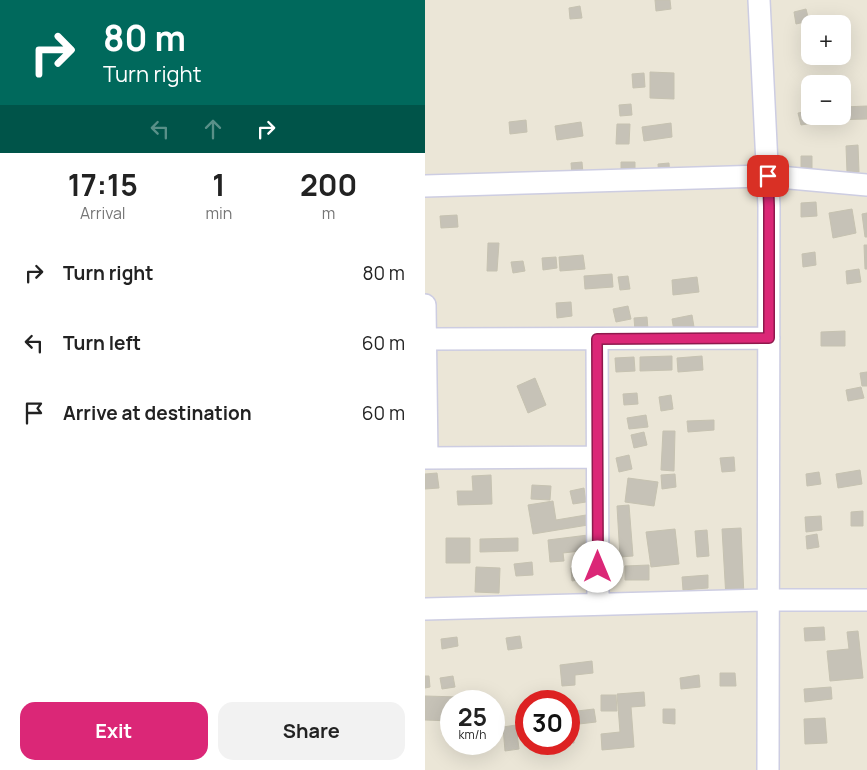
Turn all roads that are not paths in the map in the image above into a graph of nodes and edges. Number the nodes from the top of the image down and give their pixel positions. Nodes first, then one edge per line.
1 (759, 0) edge
2 (768, 176) junction
3 (867, 185) edge
4 (425, 186) edge
5 (425, 306) edge
6 (769, 338) junction
7 (425, 339) edge
8 (597, 339) junction
9 (597, 457) junction
10 (426, 458) edge
11 (768, 600) junction
12 (867, 600) edge
13 (598, 604) junction
14 (425, 609) edge
15 (767, 770) edge

1 - 2 street
2 - 3 street
2 - 4 street
2 - 6 street
5 - 7 street
6 - 8 street
6 - 11 street
7 - 8 street
7 - 10 street
8 - 9 street
9 - 10 street
9 - 13 street
11 - 12 street
11 - 13 street
11 - 15 street
13 - 14 street

